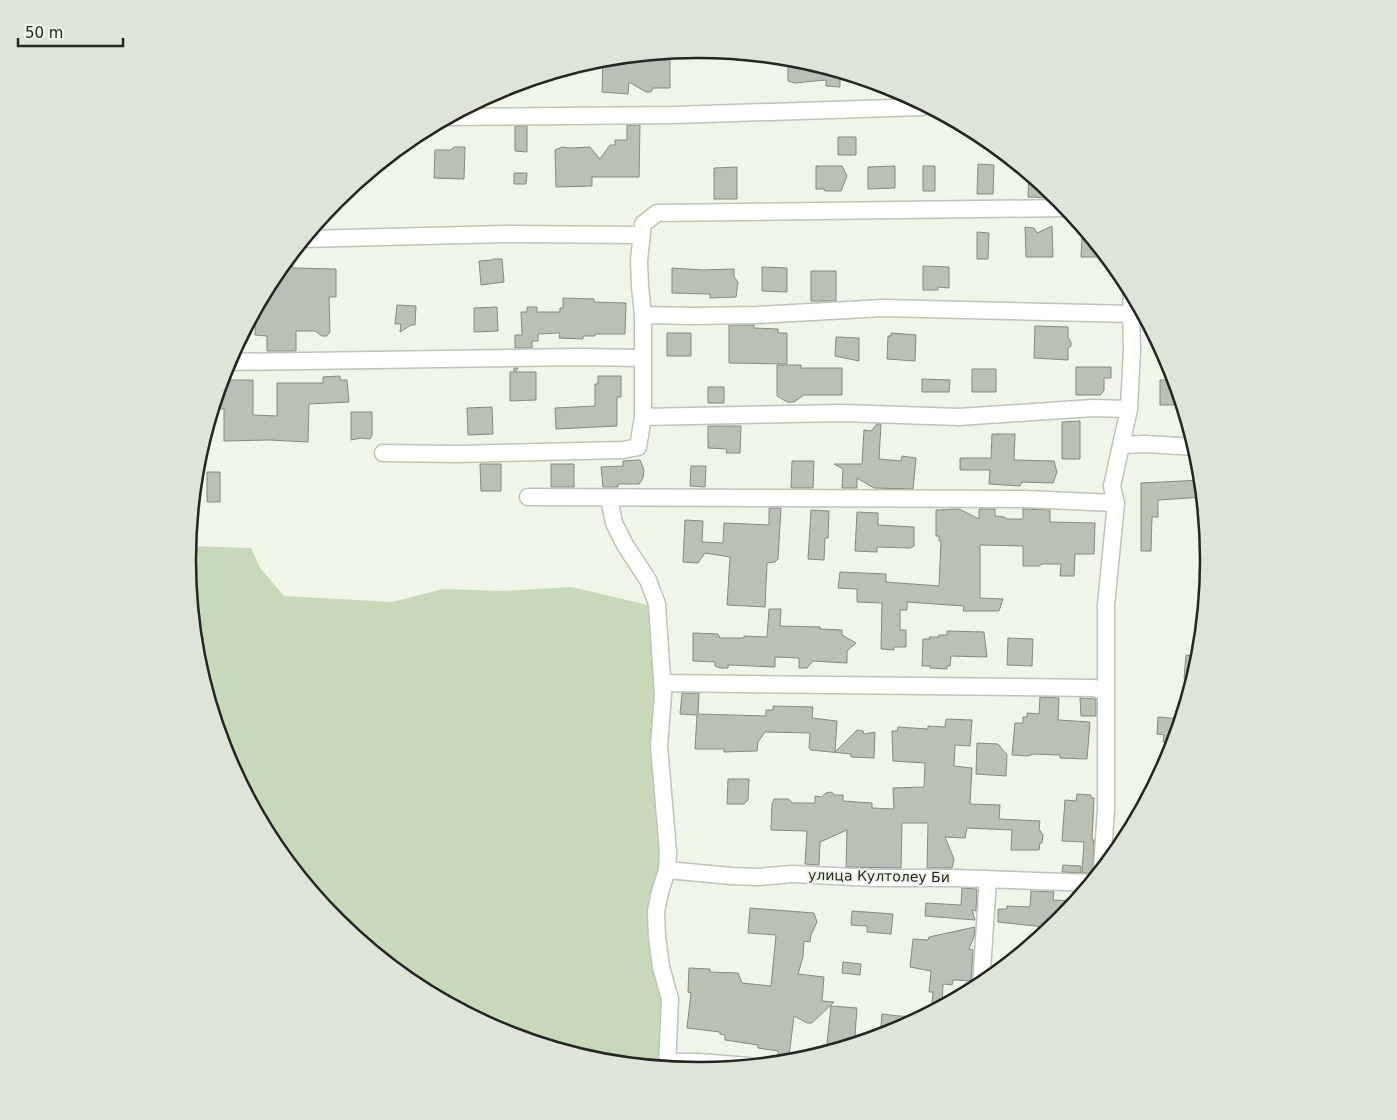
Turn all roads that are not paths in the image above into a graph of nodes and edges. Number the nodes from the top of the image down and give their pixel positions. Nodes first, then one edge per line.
1 (917, 107) edge
2 (462, 117) edge
3 (1057, 208) edge
4 (641, 235) junction
5 (313, 239) edge
6 (1131, 304) edge
7 (1130, 314) junction
8 (643, 315) junction
9 (643, 358) junction
10 (237, 362) edge
11 (1129, 409) junction
12 (643, 417) junction
13 (1121, 446) junction
14 (1188, 447) edge
15 (383, 453) dead end
16 (528, 497) dead end
17 (609, 498) junction
18 (1116, 502) junction
19 (662, 683) junction
20 (1106, 695) junction
21 (1103, 858) edge
22 (667, 870) junction
23 (988, 879) junction
24 (1083, 883) edge
25 (982, 975) edge
26 (668, 1061) edge

1 - 2 street
3 - 4 street
4 - 5 street
4 - 8 street
6 - 7 street
7 - 8 street
7 - 11 street
8 - 9 street
9 - 10 street
9 - 12 street
11 - 12 street
11 - 13 street
12 - 15 street
13 - 14 street
13 - 18 street
16 - 17 street
17 - 18 street
17 - 19 street
18 - 20 street
19 - 20 street
19 - 22 street
20 - 21 street
22 - 23 street, улица Култолеу Би
22 - 26 street
23 - 24 street, улица Култолеу Би
23 - 25 street

